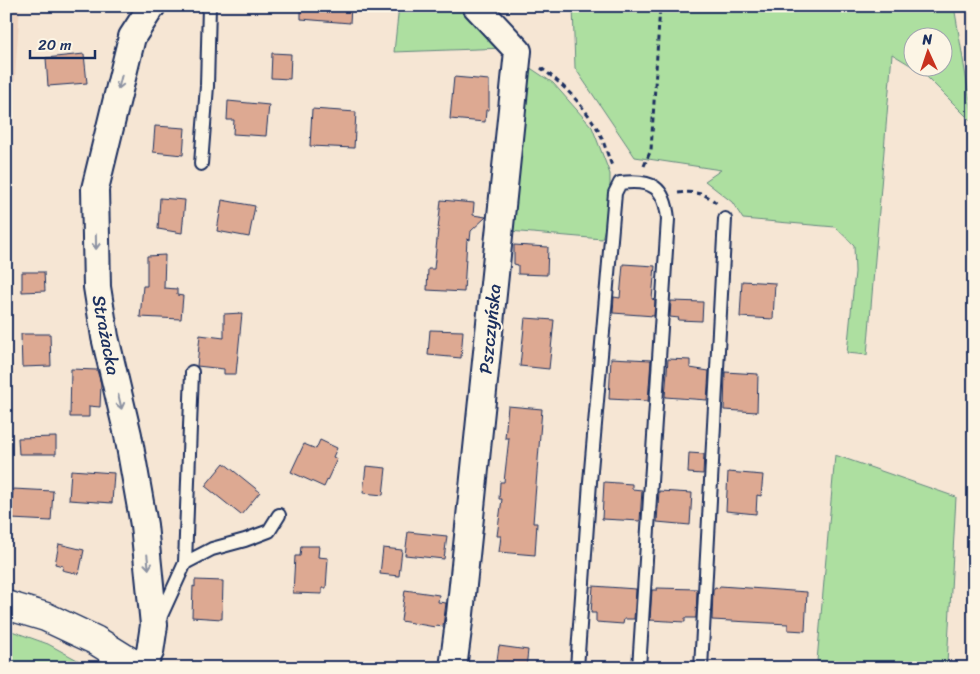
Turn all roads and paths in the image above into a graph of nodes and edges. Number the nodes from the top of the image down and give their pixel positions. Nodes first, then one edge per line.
1 (152, 6) edge
2 (209, 6) edge
3 (476, 6) edge
4 (660, 6) edge
5 (518, 51) junction
6 (201, 164) dead end
7 (638, 180) junction
8 (620, 182) junction
9 (661, 193) junction
10 (725, 219) joint
11 (192, 372) dead end
12 (279, 515) dead end
13 (186, 563) junction
14 (6, 606) edge
15 (146, 655) edge
16 (453, 668) edge
17 (577, 668) edge
18 (639, 668) edge
19 (701, 668) edge

1 -> 15 street, Strażacka
2 - 6 lane
3 - 5 street
4 - 7 path
5 - 8 path
5 - 16 street, Pszczyńska
7 - 8 lane
7 - 9 lane
8 - 17 lane
9 - 10 path
9 - 18 lane
10 - 19 lane
11 - 13 lane
12 - 13 lane
13 - 15 lane
14 - 15 street

